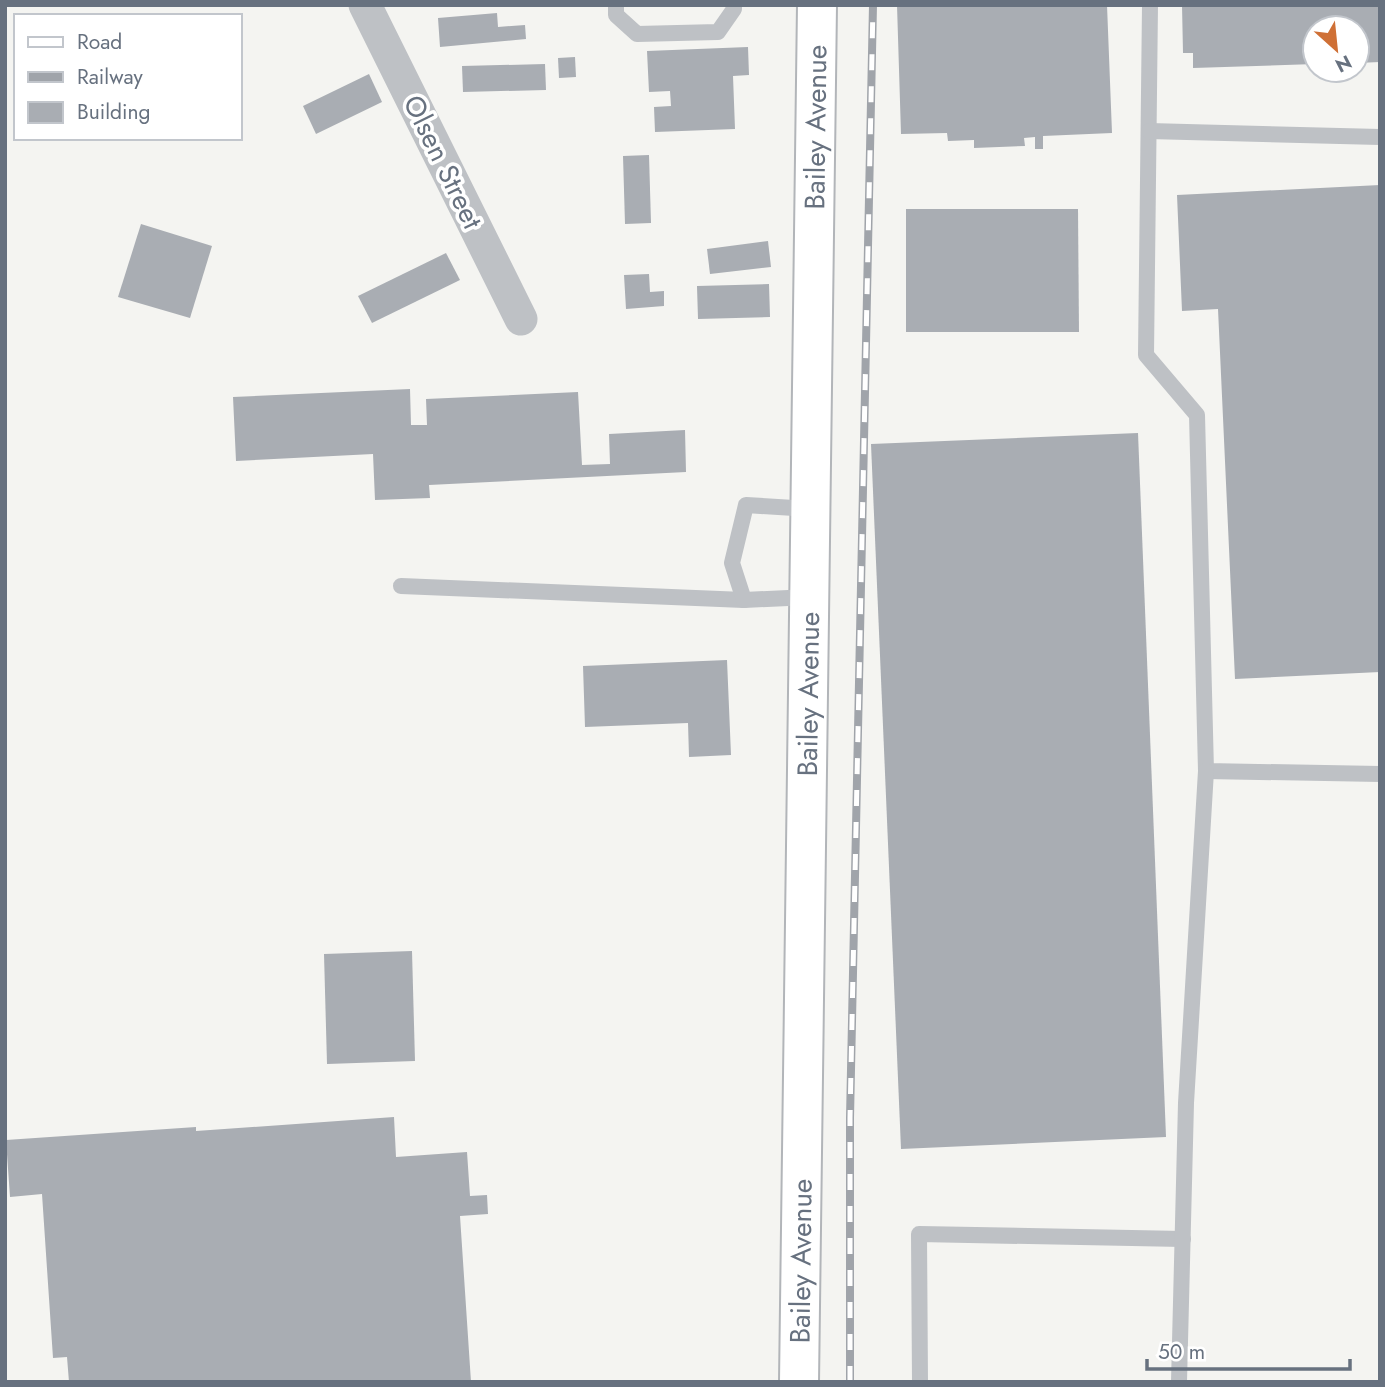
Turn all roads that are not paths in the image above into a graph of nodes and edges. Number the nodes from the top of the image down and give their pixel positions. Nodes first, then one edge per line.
1 (365, 5) edge
2 (616, 5) edge
3 (734, 5) edge
4 (817, 5) edge
5 (1150, 5) edge
6 (1149, 131) junction
7 (1380, 137) edge
8 (521, 319) dead end
9 (810, 509) junction
10 (401, 586) dead end
11 (809, 597) junction
12 (744, 600) junction
13 (1206, 771) junction
14 (1380, 774) edge
15 (1183, 1239) junction
16 (799, 1382) edge
17 (920, 1382) edge
18 (1179, 1382) edge

1 - 8 street, Olsen Street
2 - 3 lane
4 - 9 main road, Bailey Avenue
5 - 6 lane
6 - 7 lane
6 - 13 lane
9 - 11 main road, Bailey Avenue
9 - 12 lane
10 - 12 lane
11 - 12 lane
11 - 16 main road, Bailey Avenue
13 - 14 lane
13 - 15 lane
15 - 17 lane
15 - 18 lane

